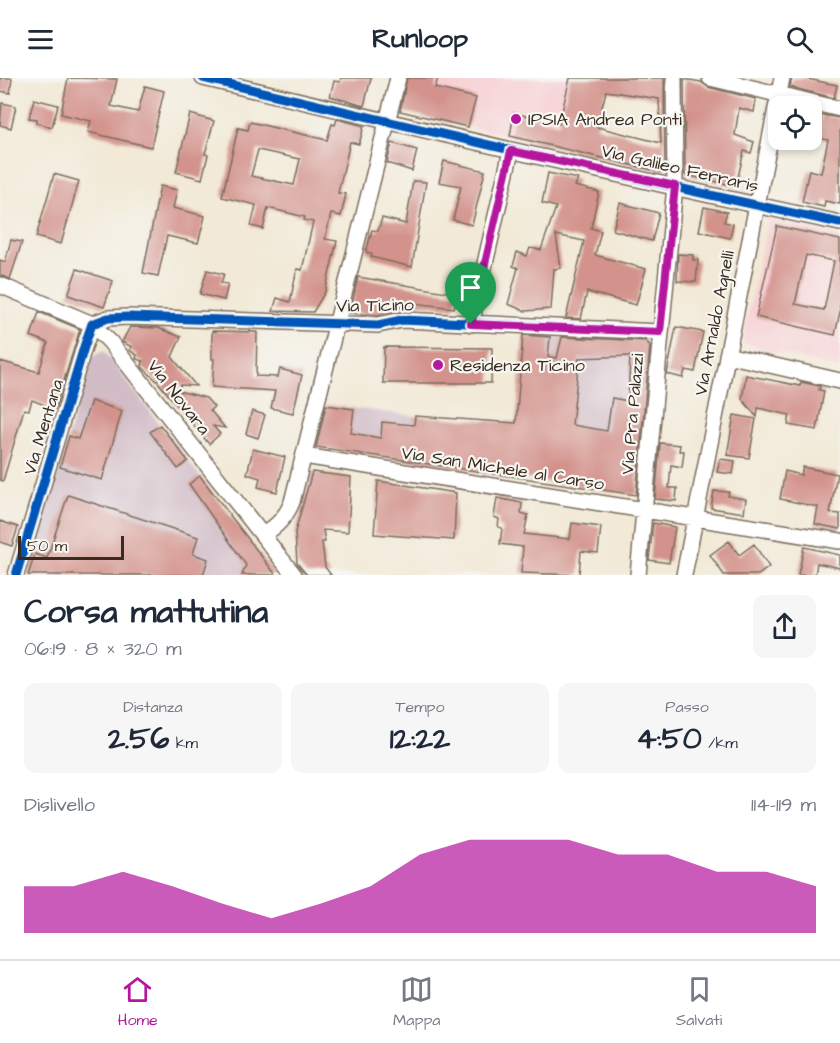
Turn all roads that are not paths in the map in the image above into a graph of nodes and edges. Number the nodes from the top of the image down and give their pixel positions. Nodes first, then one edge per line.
1 (203, 78) edge
2 (398, 78) edge
3 (674, 78) edge
4 (710, 78) edge
5 (782, 78) edge
6 (779, 94) junction
7 (840, 109) edge
8 (388, 121) junction
9 (511, 151) junction
10 (675, 186) junction
11 (757, 206) junction
12 (840, 223) edge
13 (0, 285) edge
14 (128, 317) junction
15 (337, 323) junction
16 (92, 324) junction
17 (471, 324) junction
18 (660, 332) junction
19 (110, 342) junction
20 (727, 355) junction
21 (840, 381) edge
22 (304, 456) junction
23 (643, 510) junction
24 (695, 518) junction
25 (263, 536) junction
26 (840, 542) edge
27 (16, 575) edge
28 (294, 575) edge
29 (638, 575) edge
30 (684, 575) edge

1 - 8 street, Via Galileo Ferraris
2 - 8 street
3 - 10 street, Via Pra Palazzi
4 - 6 street
5 - 6 street, Via Arnaldo Agnelli
6 - 7 street
6 - 11 street, Via Arnaldo Agnelli
8 - 9 street, Via Galileo Ferraris
8 - 15 street
9 - 10 street, Via Galileo Ferraris
9 - 17 street
10 - 11 street, Via Galileo Ferraris
10 - 18 street, Via Pra Palazzi
11 - 12 street, Via Galileo Ferraris
11 - 20 street, Via Arnaldo Agnelli
13 - 16 street, Via Novara
14 - 15 street, Via Ticino
14 - 16 street, Via Ticino
14 - 19 street
15 - 17 street, Via Ticino
15 - 22 street
16 - 19 street, Via Novara
16 - 27 street, Via Mentana
17 - 18 street, Via Ticino
18 - 23 street, Via Pra Palazzi
19 - 25 street, Via Novara
20 - 21 street
20 - 24 street, Via Arnaldo Agnelli
22 - 23 street, Via San Michele al Carso
22 - 25 street
23 - 24 street, Via San Michele al Carso
23 - 29 street, Via Pra Palazzi
24 - 26 street, Via San Michele al Carso
24 - 30 street, Via Arnaldo Agnelli
25 - 28 street, Via Novara

